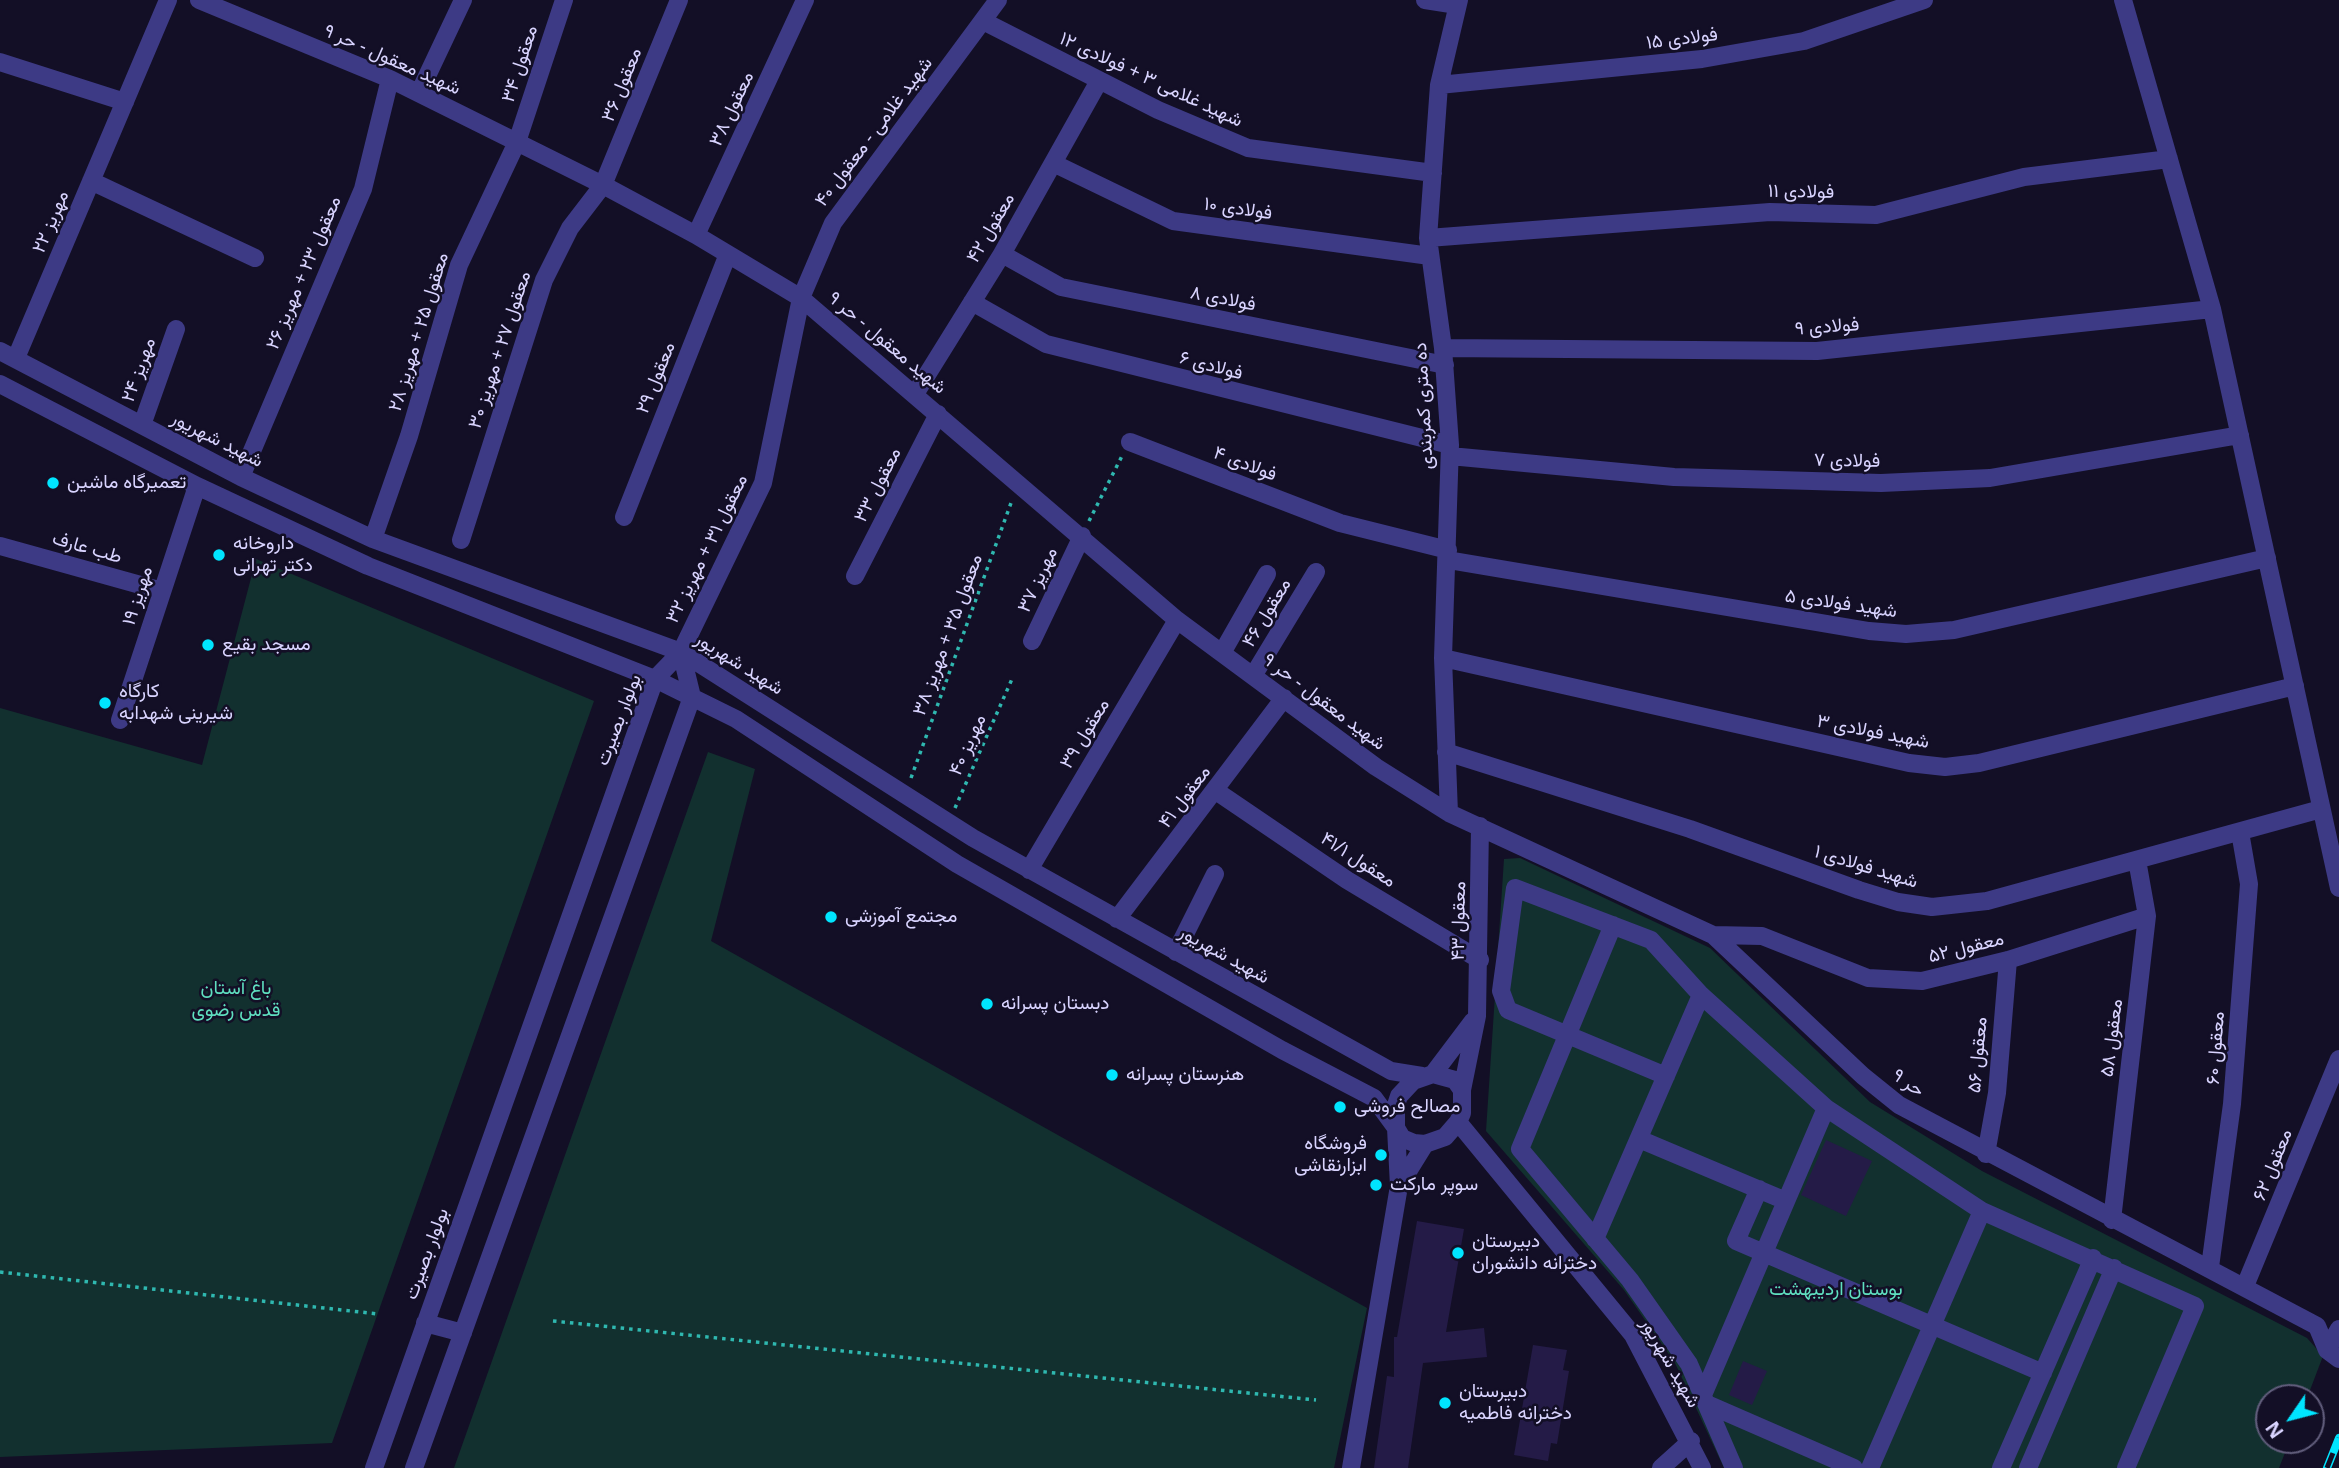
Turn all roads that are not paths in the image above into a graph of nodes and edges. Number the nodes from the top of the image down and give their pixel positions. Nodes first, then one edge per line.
1 (168, 0) edge
2 (200, 0) edge
3 (463, 0) edge
4 (564, 0) edge
5 (679, 0) edge
6 (805, 0) edge
7 (998, 0) edge
8 (1425, 0) edge
9 (1924, 0) edge
10 (2123, 0) edge
11 (1458, 2) edge
12 (982, 21) junction
13 (0, 62) edge
14 (390, 79) junction
15 (1099, 81) junction
16 (1439, 85) junction
17 (419, 93) junction
18 (125, 102) junction
19 (517, 142) junction
20 (2169, 159) junction
21 (1052, 163) junction
22 (1433, 173) junction
23 (91, 181) junction
24 (603, 186) junction
25 (696, 235) junction
26 (1429, 247) junction
27 (728, 254) junction
28 (1002, 254) junction
29 (255, 258) dead end
30 (800, 298) junction
31 (972, 302) junction
32 (2212, 309) junction
33 (176, 329) dead end
34 (8, 355) edge
35 (1444, 356) junction
36 (0, 384) edge
37 (915, 394) junction
38 (938, 414) junction
39 (142, 425) junction
40 (2240, 436) junction
41 (1130, 442) road end
42 (1450, 451) junction
43 (241, 477) junction
44 (197, 486) junction
45 (624, 517) dead end
46 (1082, 536) junction
47 (373, 539) junction
48 (461, 540) dead end
49 (0, 546) edge
50 (1448, 555) junction
51 (2267, 558) junction
52 (1316, 572) dead end
53 (1267, 573) dead end
54 (855, 576) dead end
55 (162, 592) junction
56 (1177, 620) junction
57 (1031, 642) dead end
58 (681, 652) junction
59 (1222, 653) junction
60 (1443, 658) junction
61 (1253, 676) junction
62 (654, 679) junction
63 (2295, 686) junction
64 (692, 696) junction
65 (1284, 698) junction
66 (120, 720) dead end
67 (1446, 752) junction
68 (1216, 791) junction
69 (2321, 809) junction
70 (1450, 813) junction
71 (1480, 826) junction
72 (2240, 831) junction
73 (2137, 860) junction
74 (1029, 870) junction
75 (1215, 874) dead end
76 (2339, 888) edge
77 (2147, 916) junction
78 (1117, 919) junction
79 (1613, 925) junction
80 (1713, 935) junction
81 (1176, 952) junction
82 (1480, 960) junction
83 (2008, 960) junction
84 (1701, 995) junction
85 (1477, 1016) junction
86 (1567, 1035) junction
87 (2339, 1059) edge
88 (1427, 1075) junction
89 (1666, 1076) junction
90 (1462, 1090) junction
91 (1826, 1108) junction
92 (1458, 1122) junction
93 (1396, 1128) junction
94 (1639, 1139) junction
95 (1425, 1144) junction
96 (1986, 1154) junction
97 (1399, 1186) junction
98 (1759, 1189) junction
99 (1786, 1201) junction
100 (1982, 1211) junction
101 (2112, 1220) junction
102 (1595, 1239) junction
103 (1764, 1253) junction
104 (2093, 1258) junction
105 (2210, 1267) junction
106 (2114, 1268) junction
107 (2245, 1286) junction
108 (425, 1322) junction
109 (1932, 1325) junction
110 (2339, 1329) edge
111 (463, 1334) junction
112 (2333, 1354) edge
113 (2043, 1373) junction
114 (1705, 1399) junction
115 (1690, 1441) junction
116 (374, 1468) edge
117 (414, 1468) edge
118 (1351, 1468) edge
119 (1661, 1468) edge
120 (1702, 1468) edge
121 (1734, 1468) edge
122 (1854, 1468) edge
123 (1870, 1468) edge
124 (2001, 1468) edge
125 (2028, 1468) edge
126 (2126, 1468) edge

1 - 18 street, مهریز ۲۲
2 - 14 street, شهید معقول - حر ۹
3 - 17 street
4 - 19 street, معقول ۳۴
5 - 24 street, معقول ۳۶
6 - 25 street, معقول ۳۸
7 - 12 street, شهید غلامی - معقول ۴۰
8 - 11 street
9 - 16 street, فولادی ۱۵
10 - 20 street
11 - 16 street, ده متری کمربندی
12 - 15 street, شهید غلامی ۳ + فولادی ۱۲
12 - 30 street, شهید غلامی - معقول ۴۰
13 - 18 street
14 - 17 street, شهید معقول - حر ۹
14 - 43 street, معقول ۲۳ + مهریز ۲۶
15 - 21 street, معقول ۴۲
15 - 22 street, شهید غلامی ۳ + فولادی ۱۲
16 - 22 street, ده متری کمربندی
17 - 19 street, شهید معقول - حر ۹
18 - 23 street, مهریز ۲۲
19 - 24 street, شهید معقول - حر ۹
19 - 47 street, معقول ۲۵ + مهریز ۲۸
20 - 26 street, فولادی ۱۱
20 - 32 street
21 - 26 street, فولادی ۱۰
21 - 28 street, معقول ۴۲
22 - 26 street, ده متری کمربندی
23 - 29 street
23 - 34 street, مهریز ۲۲
24 - 25 street, شهید معقول - حر ۹
24 - 48 street, معقول ۲۷ + مهریز ۳۰
25 - 27 street, شهید معقول - حر ۹
26 - 35 street, ده متری کمربندی
27 - 30 street, شهید معقول - حر ۹
27 - 45 street, معقول ۲۹
28 - 31 street, معقول ۴۲
28 - 35 street, فولادی ۸
30 - 37 street, شهید معقول - حر ۹
30 - 58 street, معقول ۳۱ + مهریز ۳۲
31 - 37 street, معقول ۴۲
31 - 42 street, فولادی ۶
32 - 35 street, فولادی ۹
32 - 40 street
33 - 39 street, مهریز ۲۴
34 - 39 street, شهید شهریور
35 - 42 street, ده متری کمربندی
36 - 44 street
37 - 38 street, شهید معقول - حر ۹
38 - 46 street, شهید معقول - حر ۹
38 - 54 street, معقول ۳۳
39 - 43 street, شهید شهریور
40 - 42 street, فولادی ۷
40 - 51 street
41 - 50 street, فولادی ۴
42 - 50 street, ده متری کمربندی
43 - 47 street, شهید شهریور
44 - 55 street, مهریز ۱۹
44 - 62 street
46 - 56 street, شهید معقول - حر ۹
46 - 57 street, مهریز ۳۷
47 - 58 street, شهید شهریور
49 - 55 street, طب عارف
50 - 51 street, شهید فولادی ۵
50 - 60 street, ده متری کمربندی
51 - 63 street
52 - 61 street, معقول ۴۶
53 - 59 street
55 - 66 street, مهریز ۱۹
56 - 59 street, شهید معقول - حر ۹
56 - 74 street, معقول ۳۹
58 - 62 street, بولوار بصیرت
58 - 64 street
58 - 74 street, شهید شهریور
59 - 61 street, شهید معقول - حر ۹
60 - 63 street, شهید فولادی ۳
60 - 67 street, ده متری کمربندی
61 - 65 street, شهید معقول - حر ۹
62 - 64 street
62 - 108 street, بولوار بصیرت
63 - 69 street
64 - 93 street
64 - 111 street
65 - 68 street, معقول ۴۱
65 - 70 street, شهید معقول - حر ۹
67 - 70 street, ده متری کمربندی
67 - 73 street, شهید فولادی ۱
68 - 78 street, معقول ۴۱
68 - 82 street, معقول ۴۱/۱
69 - 72 street, شهید فولادی ۱
69 - 76 street
70 - 71 street, شهید معقول - حر ۹
71 - 80 street, حر ۹
71 - 82 street, معقول ۴۳
72 - 73 street, شهید فولادی ۱
72 - 105 street, معقول ۶۰
73 - 77 street, معقول ۵۸
74 - 78 street, شهید شهریور
75 - 81 street
77 - 83 street, معقول ۵۲
77 - 101 street, معقول ۵۸
78 - 81 street, شهید شهریور
79 - 84 street
79 - 86 street
79 - 86 street
80 - 83 street, معقول ۵۲
80 - 96 street, حر ۹
81 - 88 street, شهید شهریور
82 - 85 street, معقول ۴۳
83 - 96 street, معقول ۵۶
84 - 89 street
84 - 91 street
85 - 88 street
85 - 90 street, معقول ۴۳
86 - 89 street
86 - 102 street
87 - 107 street, معقول ۶۲
88 - 90 street
88 - 93 street
89 - 94 street
90 - 92 street
91 - 99 street
91 - 100 street
92 - 95 street
92 - 115 street, شهید شهریور
93 - 95 street
93 - 97 street
94 - 98 street
94 - 102 street
95 - 97 street
96 - 101 street, حر ۹
97 - 118 street
98 - 99 street
98 - 103 street
99 - 103 street
100 - 104 street
100 - 109 street
101 - 105 street, حر ۹
102 - 114 street
103 - 109 street
103 - 114 street
104 - 106 street
104 - 113 street
105 - 107 street, حر ۹
106 - 125 street
106 - 126 street
107 - 112 street, حر ۹
108 - 111 street
108 - 116 street, بولوار بصیرت
109 - 113 street
109 - 123 street
110 - 112 street
111 - 117 street
113 - 124 street
114 - 121 street
114 - 122 street
115 - 119 street
115 - 120 street, شهید شهریور

